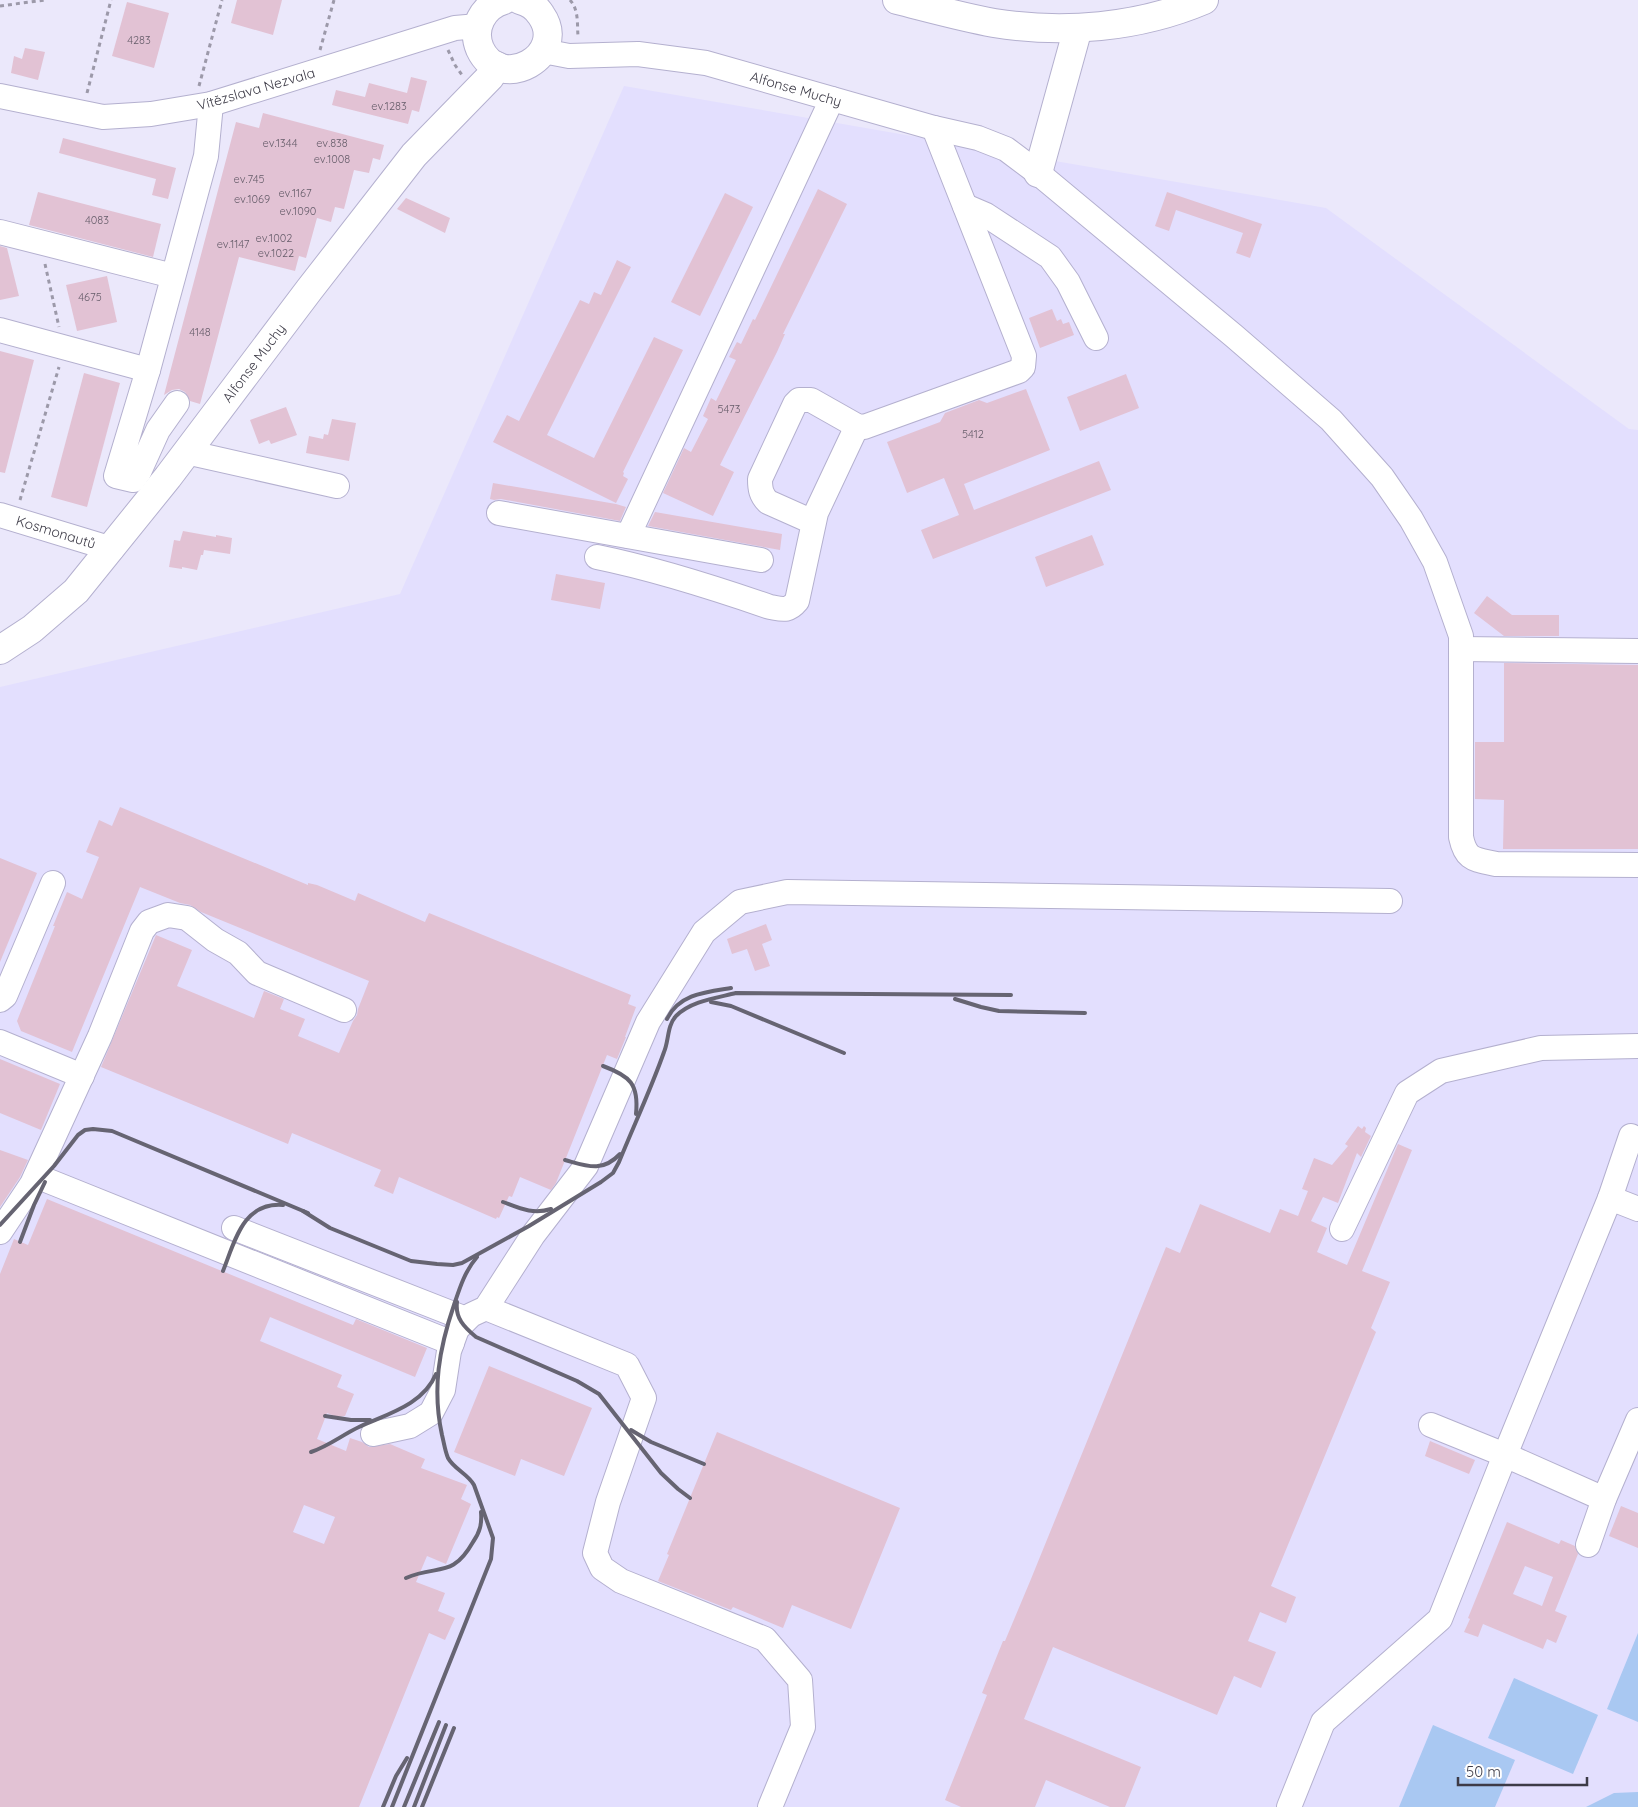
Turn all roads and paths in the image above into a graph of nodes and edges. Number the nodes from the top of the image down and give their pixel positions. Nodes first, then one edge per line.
1 (45, 0) edge
2 (111, 0) edge
3 (222, 0) edge
4 (334, 0) edge
5 (504, 0) edge
6 (570, 0) edge
7 (897, 0) edge
8 (1204, 0) edge
9 (535, 3) edge
10 (0, 6) edge
11 (478, 26) junction
12 (1078, 28) junction
13 (442, 32) junction
14 (543, 51) junction
15 (579, 56) junction
16 (497, 66) junction
17 (314, 73) junction
18 (477, 90) junction
19 (0, 96) edge
20 (832, 99) junction
21 (203, 105) junction
22 (82, 113) junction
23 (934, 128) junction
24 (1038, 173) junction
25 (965, 206) junction
26 (0, 232) edge
27 (40, 242) junction
28 (173, 276) junction
29 (0, 330) edge
30 (1096, 338) dead end
31 (64, 347) junction
32 (148, 370) junction
33 (177, 403) dead end
34 (857, 426) junction
35 (186, 452) junction
36 (337, 486) dead end
37 (499, 513) dead end
38 (8, 517) edge
39 (813, 522) junction
40 (628, 536) junction
41 (112, 549) junction
42 (597, 557) dead end
43 (761, 560) dead end
44 (0, 650) edge
45 (1461, 650) junction
46 (1638, 651) edge
47 (1638, 865) edge
48 (53, 883) dead end
49 (1390, 901) dead end
50 (0, 1000) edge
51 (344, 1010) dead end
52 (0, 1042) edge
53 (1638, 1046) edge
54 (82, 1076) junction
55 (1631, 1136) dead end
56 (36, 1176) junction
57 (1610, 1198) junction
58 (1638, 1209) edge
59 (234, 1228) dead end
60 (1342, 1229) dead end
61 (0, 1232) edge
62 (476, 1314) junction
63 (452, 1343) junction
64 (1638, 1420) edge
65 (1432, 1425) dead end
66 (373, 1434) dead end
67 (1505, 1455) junction
68 (1604, 1499) junction
69 (1588, 1545) dead end
70 (770, 1807) edge
71 (1289, 1807) edge

1 - 10 path
2 - 22 path
3 - 21 path
4 - 17 path
5 - 11 main road
6 - 15 path
7 - 12 main road
8 - 12 main road
9 - 14 main road
11 - 13 street, Vítězslava Nezvala
11 - 16 main road
12 - 24 main road
13 - 17 street, Vítězslava Nezvala
13 - 18 path
14 - 15 street, Alfonse Muchy
14 - 16 main road
15 - 20 street, Alfonse Muchy
16 - 18 main road, Alfonse Muchy
17 - 21 street, Vítězslava Nezvala
18 - 35 main road, Alfonse Muchy
19 - 22 street, Vítězslava Nezvala
20 - 23 street, Alfonse Muchy
20 - 40 street
21 - 22 street, Vítězslava Nezvala
21 - 28 street
23 - 24 street, Alfonse Muchy
23 - 25 street
24 - 45 street, Alfonse Muchy
25 - 30 street
25 - 34 street
26 - 27 street
27 - 28 street
27 - 31 path
28 - 32 street
29 - 31 street
31 - 32 street
31 - 38 path
32 - 33 street
34 - 39 street
34 - 39 street
35 - 36 street
35 - 41 main road, Alfonse Muchy
37 - 40 street
38 - 41 street, Kosmonautů
39 - 42 street
40 - 43 street
41 - 44 main road, Alfonse Muchy
45 - 46 street
45 - 47 street, Alfonse Muchy
48 - 50 street
49 - 62 street
51 - 54 street
52 - 54 street
53 - 60 street
54 - 56 street
55 - 57 street
56 - 61 street
56 - 63 street
57 - 58 street
57 - 67 street
59 - 62 street
62 - 63 street
62 - 70 street
63 - 66 street
64 - 68 street
65 - 67 street
67 - 68 street
67 - 71 street
68 - 69 street

